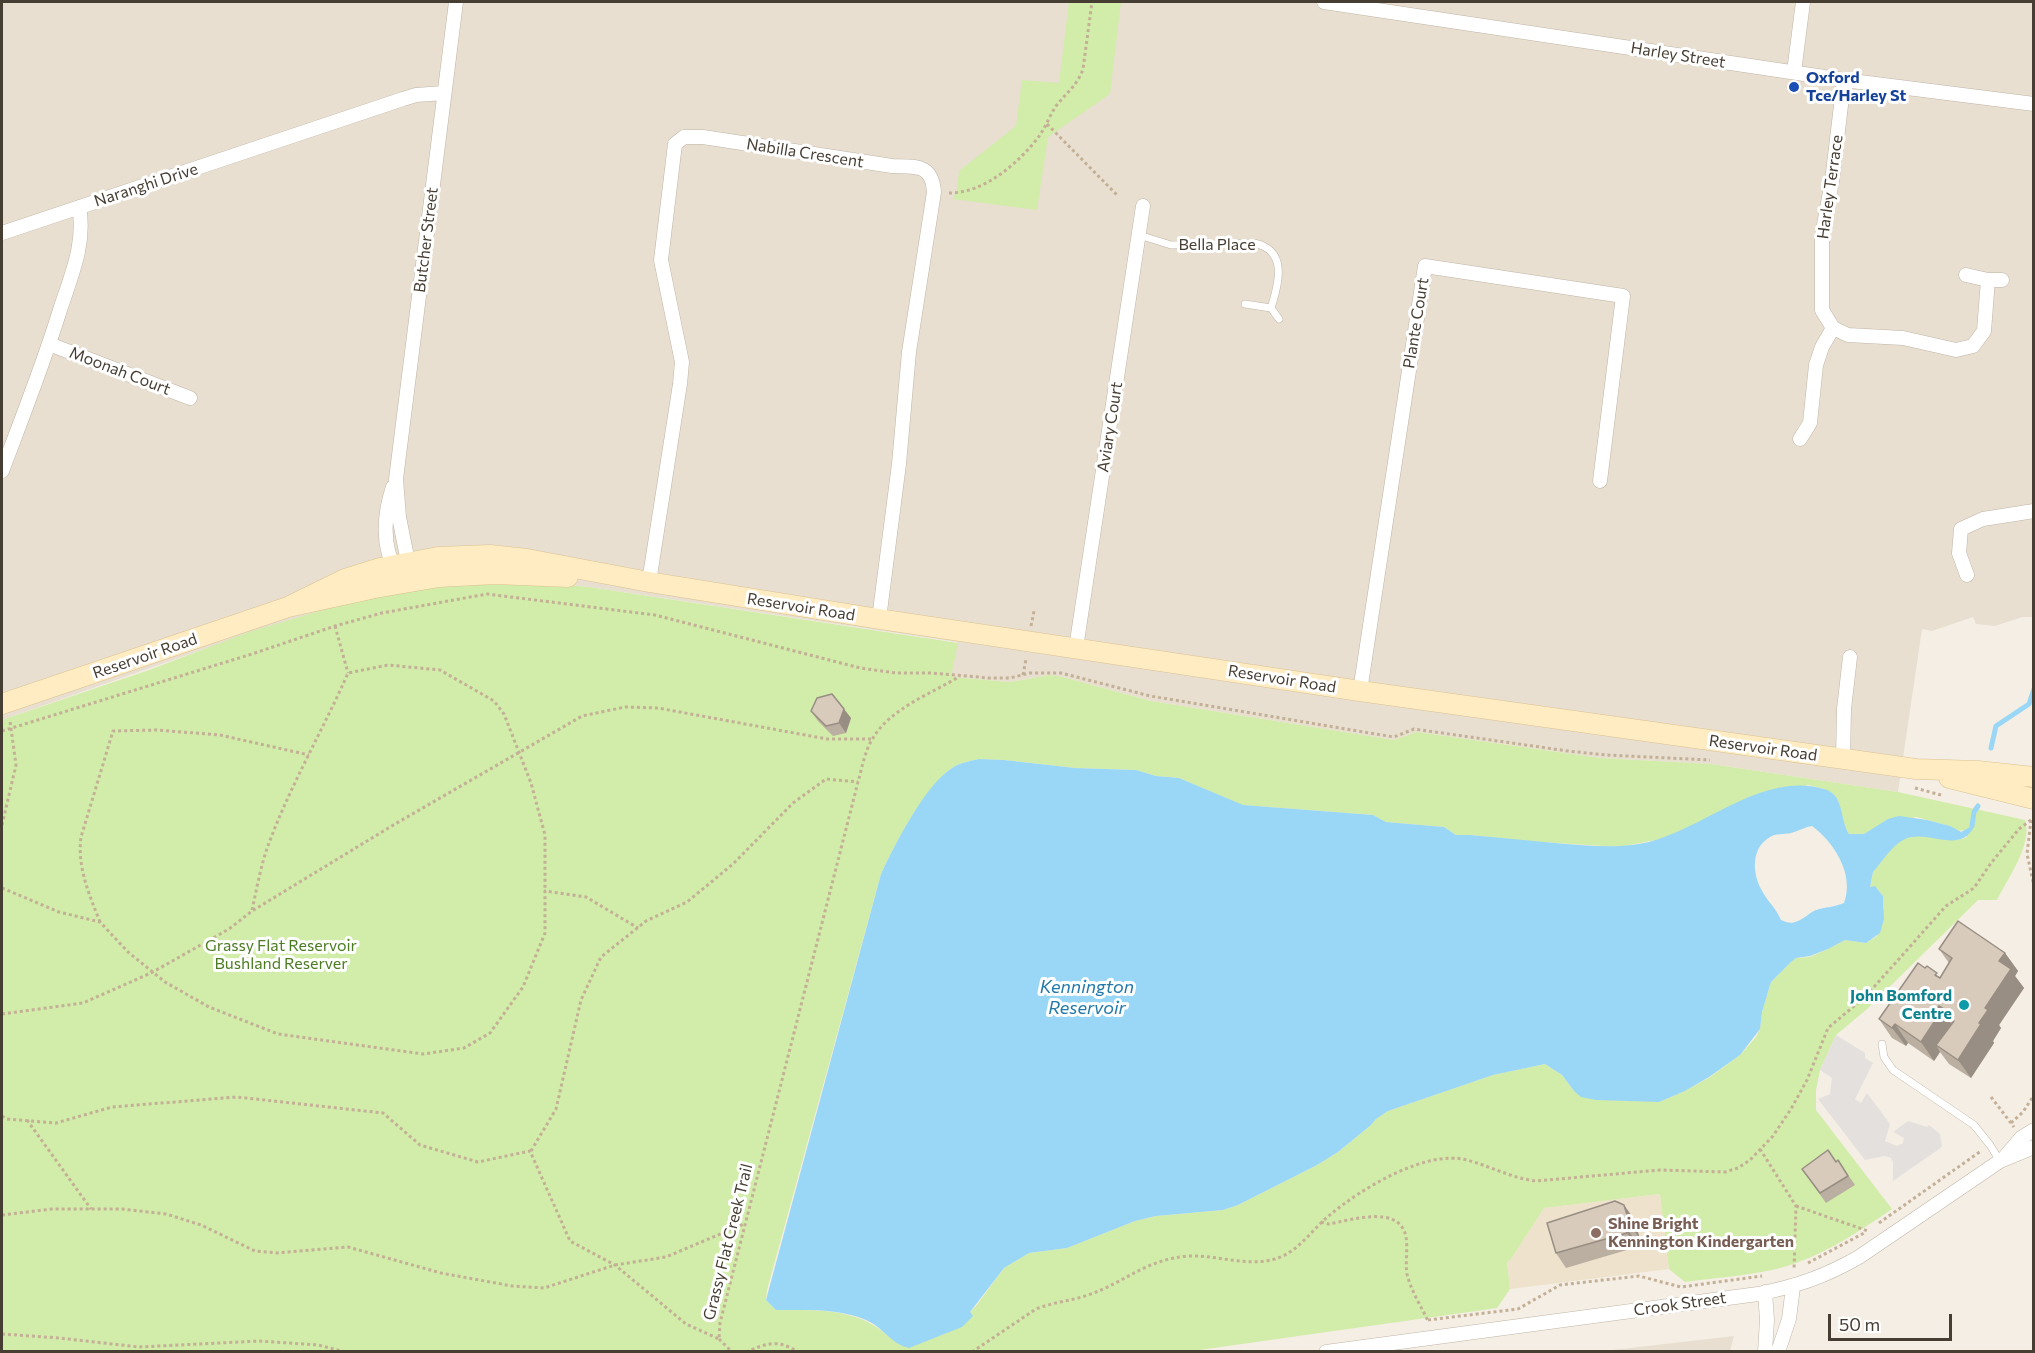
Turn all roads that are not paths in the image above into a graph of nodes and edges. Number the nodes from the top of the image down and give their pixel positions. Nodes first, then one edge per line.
1 (456, 2) edge
2 (1324, 2) edge
3 (1803, 2) edge
4 (1398, 7) edge
5 (1794, 72) junction
6 (1844, 80) junction
7 (444, 93) junction
8 (2034, 104) edge
9 (1143, 206) dead end
10 (79, 207) junction
11 (2, 233) edge
12 (1139, 235) junction
13 (1966, 275) dead end
14 (1245, 304) dead end
15 (1271, 308) junction
16 (1279, 319) dead end
17 (1833, 328) junction
18 (49, 344) junction
19 (190, 398) dead end
20 (1800, 439) dead end
21 (2, 471) edge
22 (1600, 481) dead end
23 (2034, 511) edge
24 (400, 564) junction
25 (1967, 575) dead end
26 (649, 582) junction
27 (404, 583) junction
28 (288, 607) junction
29 (879, 619) junction
30 (1076, 648) junction
31 (1850, 657) dead end
32 (1360, 691) junction
33 (3, 704) edge
34 (1843, 759) junction
35 (2034, 777) edge
36 (1912, 778) junction
37 (2034, 799) edge
38 (1882, 1044) dead end
39 (2034, 1130) edge
40 (2034, 1148) edge
41 (2000, 1161) junction
42 (1793, 1287) junction
43 (1766, 1292) junction
44 (1326, 1352) edge
45 (1765, 1352) edge
46 (1778, 1352) edge

1 - 7 street, Butcher Street
2 - 4 street, Harley Street
3 - 5 street
4 - 5 street, Harley Street
5 - 6 street, Harley Street
6 - 8 street, Harley Street
6 - 17 street, Harley Terrace
7 - 10 street, Naranghi Drive
7 - 24 street, Butcher Street
9 - 12 street, Aviary Court
10 - 11 street
10 - 18 street, Naranghi Drive
12 - 15 lane, Bella Place
12 - 30 street, Aviary Court
13 - 17 street
14 - 15 lane
15 - 16 lane
17 - 20 street
18 - 19 street, Moonah Court
18 - 21 street, Naranghi Drive
22 - 32 street, Plante Court
23 - 25 street
24 - 26 main road, Reservoir Road
24 - 27 street, Butcher Street
24 - 28 main road, Reservoir Road
26 - 27 main road, Reservoir Road
26 - 29 main road, Reservoir Road
26 - 29 street, Nabilla Crescent
27 - 28 main road, Reservoir Road
28 - 33 main road, Reservoir Road
29 - 30 main road, Reservoir Road
30 - 32 main road, Reservoir Road
31 - 34 street
32 - 34 main road, Reservoir Road
34 - 36 main road, Reservoir Road
35 - 36 main road, Reservoir Road
36 - 37 main road, Reservoir Road
38 - 41 lane
39 - 41 street, Crook Street
40 - 41 street, Crook Street
41 - 42 street, Crook Street
42 - 43 street, Crook Street
42 - 46 street
43 - 44 street, Crook Street
43 - 45 street

